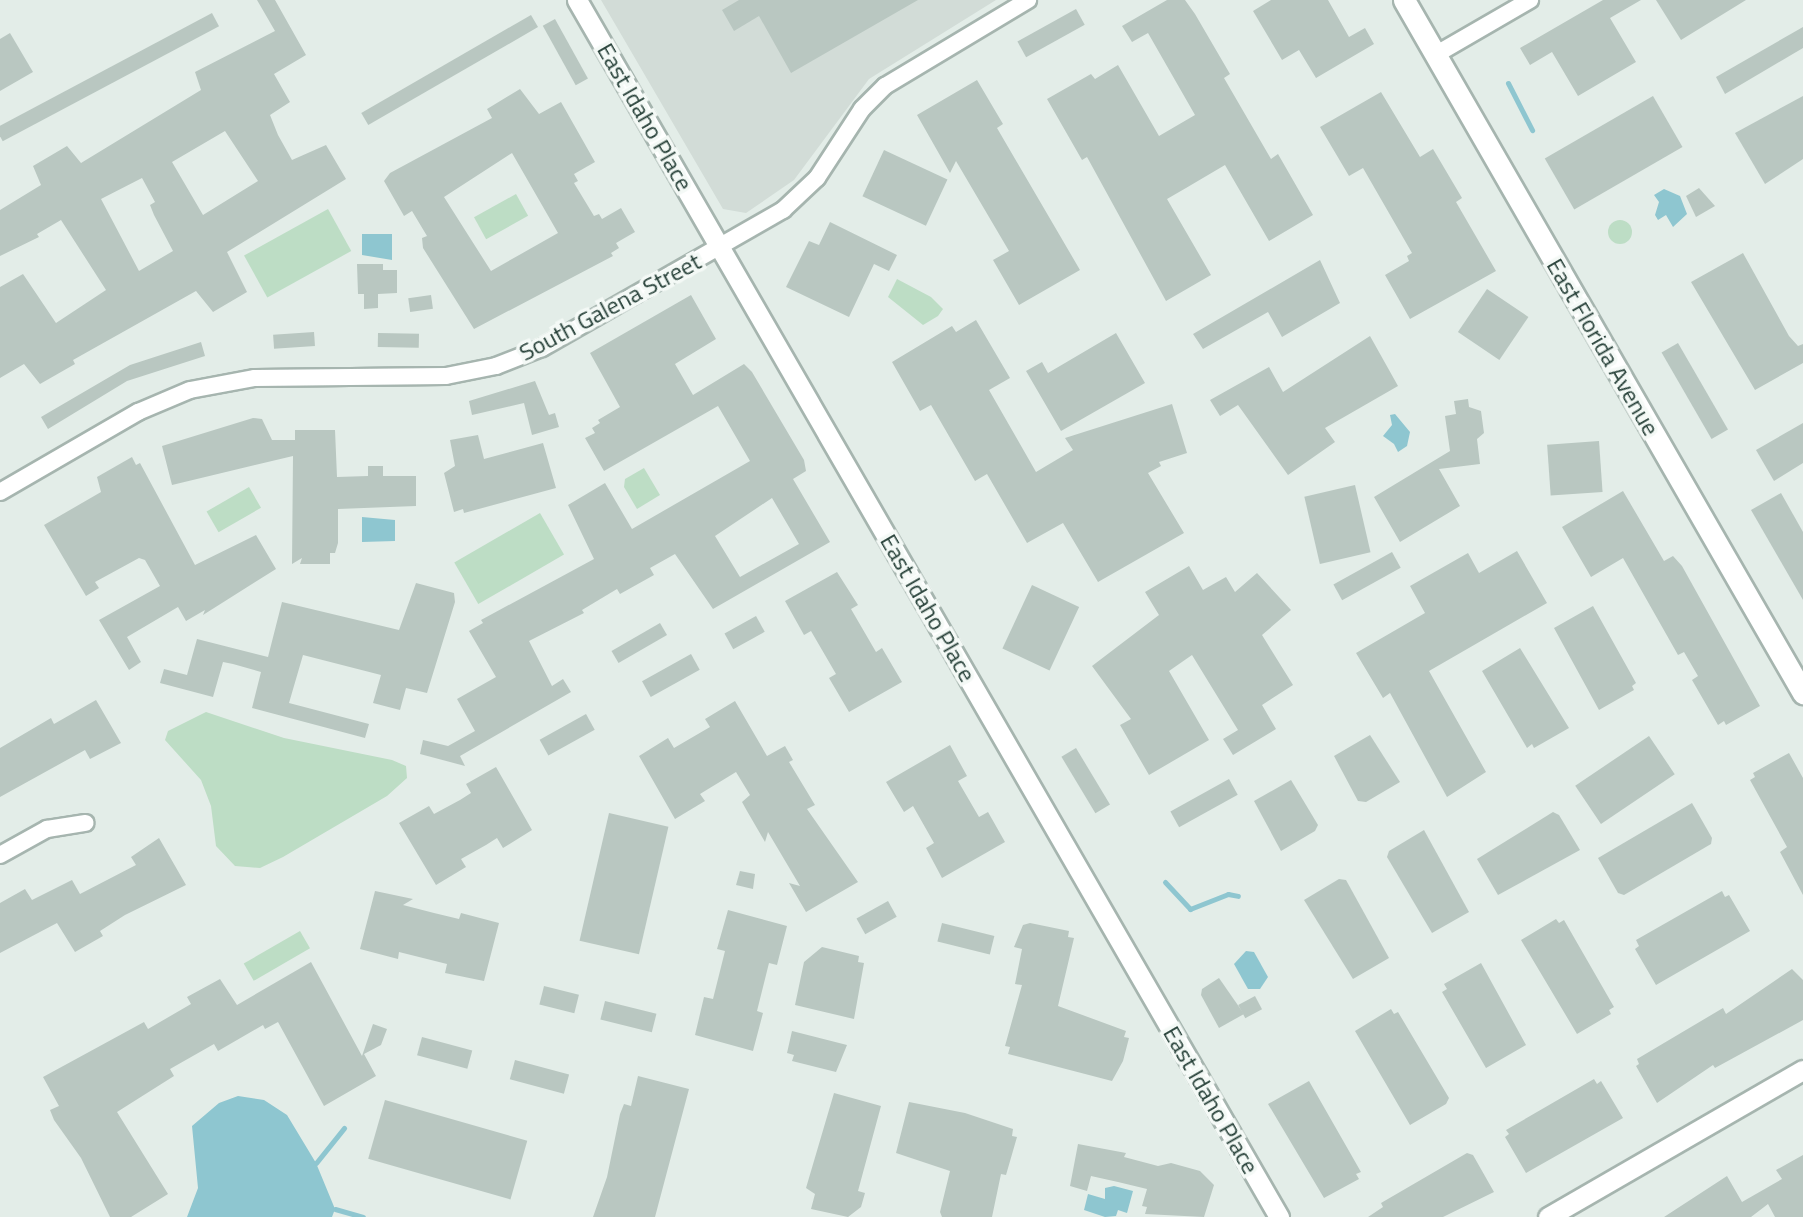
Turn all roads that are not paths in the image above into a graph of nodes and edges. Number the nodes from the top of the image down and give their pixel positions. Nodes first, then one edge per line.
1 (577, 0) edge
2 (1028, 0) edge
3 (1404, 0) edge
4 (1530, 0) edge
5 (1435, 55) junction
6 (721, 247) junction
7 (0, 492) edge
8 (1803, 693) edge
9 (86, 823) dead end
10 (0, 855) edge
11 (1803, 1070) edge
12 (1279, 1217) edge
13 (1549, 1217) edge

1 - 6 street, East Idaho Place
2 - 6 street, South Galena Street
3 - 5 main road, East Florida Avenue
4 - 5 street
5 - 8 main road, East Florida Avenue
6 - 7 street, South Galena Street
6 - 12 street, East Idaho Place
9 - 10 street
11 - 13 street

